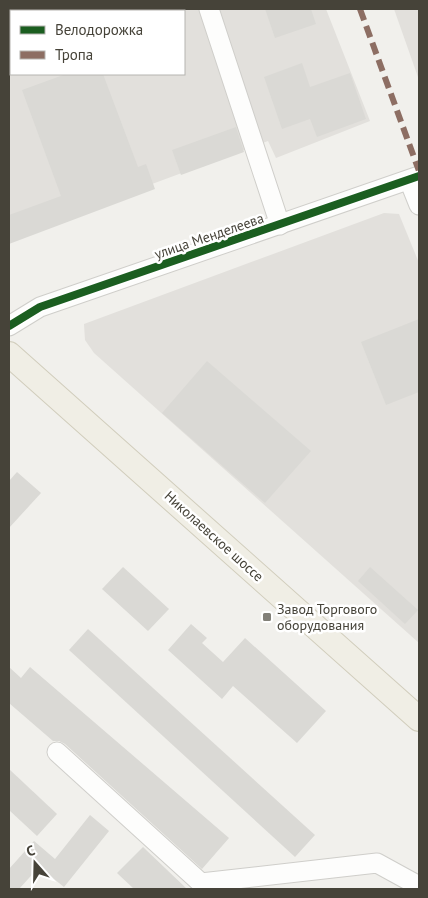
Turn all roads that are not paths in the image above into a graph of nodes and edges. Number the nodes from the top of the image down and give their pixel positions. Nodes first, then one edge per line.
1 (209, 9) edge
2 (414, 178) edge
3 (419, 205) edge
4 (280, 225) junction
5 (9, 326) edge
6 (9, 354) edge
7 (419, 719) edge
8 (57, 752) dead end
9 (419, 886) edge

1 - 4 street
2 - 3 street, улица Менделеева
2 - 4 street, улица Менделеева
4 - 5 street, улица Менделеева
6 - 7 main road, Николаевское шоссе
8 - 9 street

